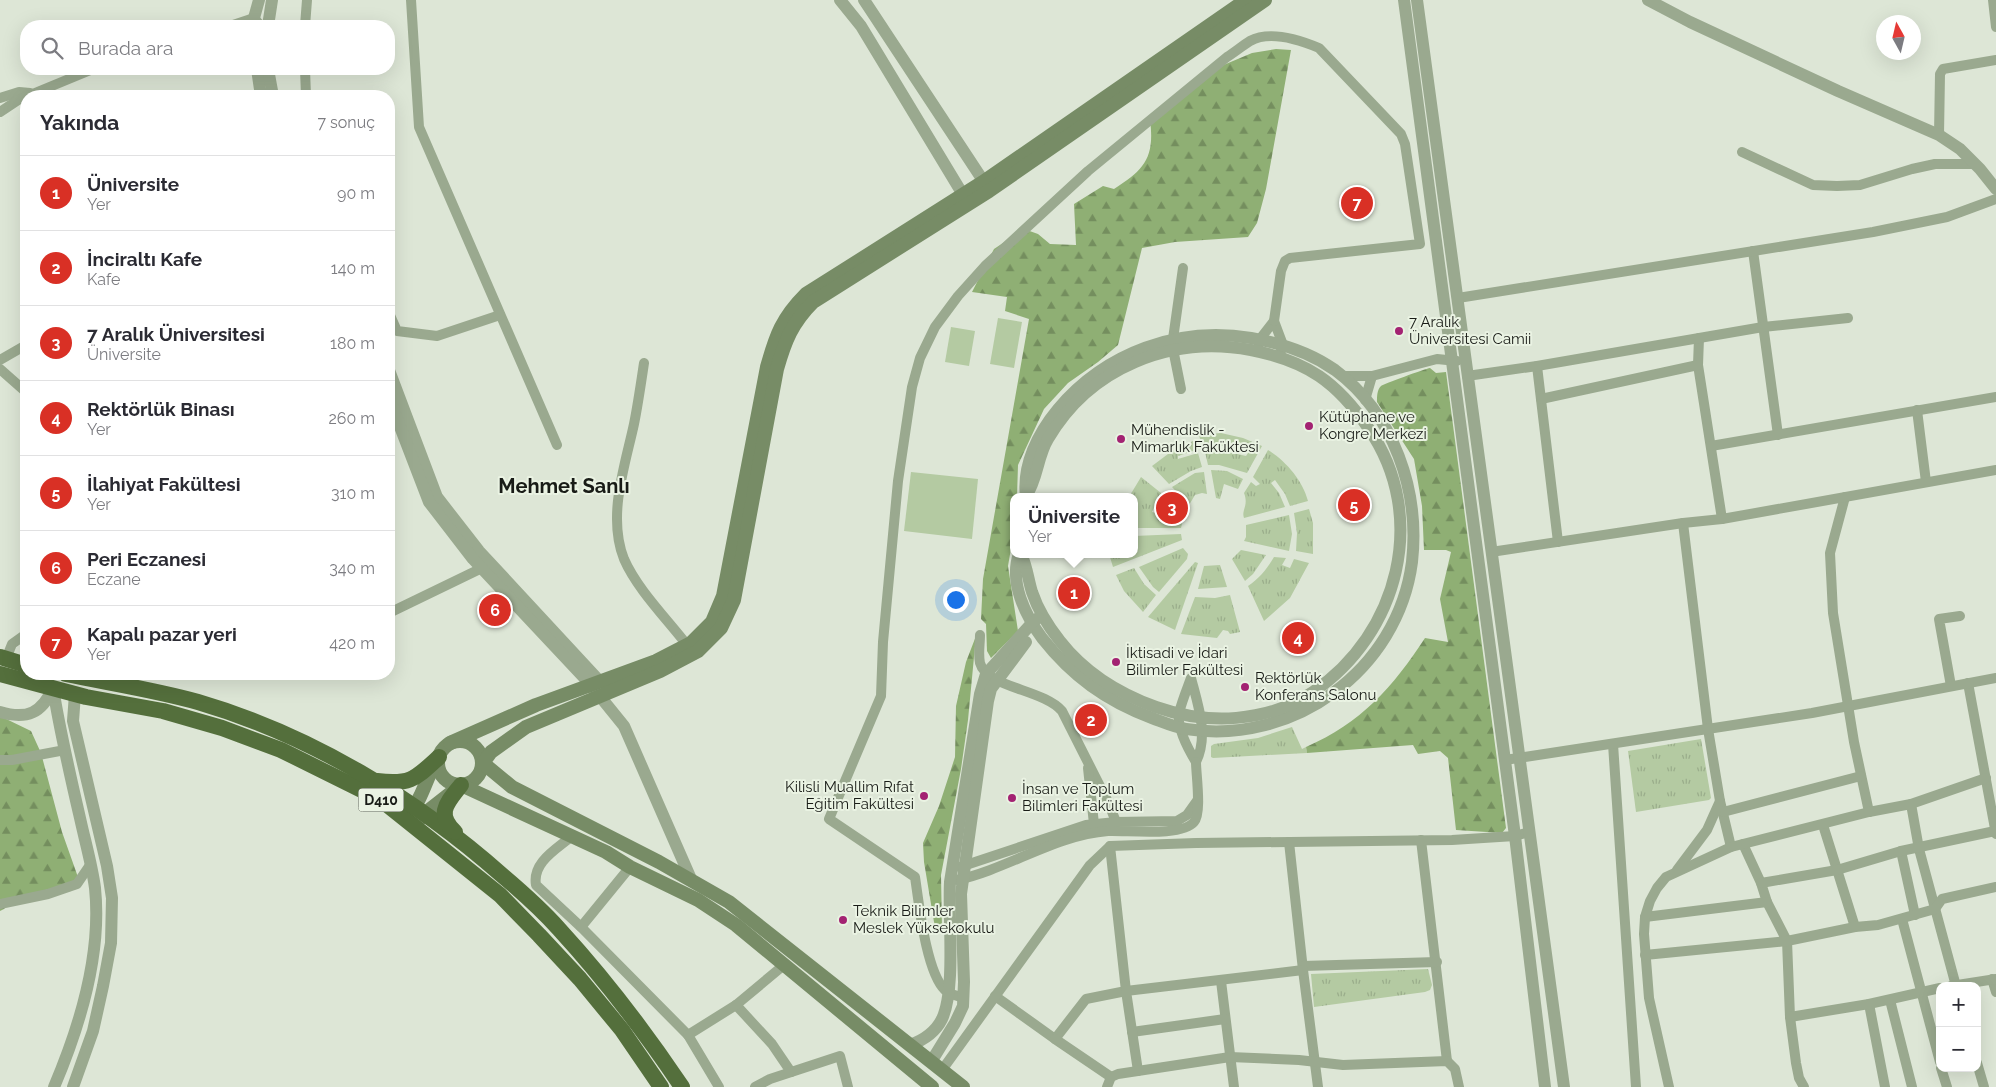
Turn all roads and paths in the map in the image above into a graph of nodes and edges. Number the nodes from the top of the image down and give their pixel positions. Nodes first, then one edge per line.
1 (259, 0) edge
2 (272, 0) edge
3 (307, 0) edge
4 (411, 0) edge
5 (840, 0) edge
6 (864, 0) edge
7 (1246, 0) edge
8 (1265, 0) edge
9 (1404, 0) edge
10 (1417, 0) edge
11 (1648, 0) edge
12 (1993, 0) edge
13 (257, 20) edge
14 (269, 20) edge
15 (305, 20) edge
16 (1996, 27) edge
17 (1996, 60) edge
18 (78, 75) edge
19 (258, 75) edge
20 (269, 75) edge
21 (305, 75) edge
22 (41, 90) edge
23 (260, 90) edge
24 (271, 90) edge
25 (306, 90) edge
26 (20, 92) edge
27 (0, 98) edge
28 (20, 99) edge
29 (0, 112) edge
30 (1939, 135) junction
31 (1742, 152) dead end
32 (1975, 164) junction
33 (986, 186) junction
34 (1996, 189) edge
35 (1996, 198) edge
36 (966, 199) junction
37 (1753, 251) junction
38 (1183, 268) dead end
39 (1458, 298) junction
40 (500, 315) junction
41 (1848, 318) dead end
42 (1274, 321) junction
43 (395, 327) edge
44 (1763, 327) junction
45 (1699, 338) junction
46 (1173, 344) junction
47 (1259, 345) junction
48 (20, 348) edge
49 (1281, 351) junction
50 (0, 360) edge
51 (1459, 360) junction
52 (644, 363) dead end
53 (1537, 366) junction
54 (1698, 366) junction
55 (0, 370) edge
56 (1342, 376) junction
57 (1372, 376) junction
58 (1467, 376) junction
59 (20, 387) edge
60 (1181, 389) dead end
61 (1996, 397) edge
62 (395, 398) edge
63 (1541, 398) junction
64 (395, 399) edge
65 (1365, 400) junction
66 (1917, 410) junction
67 (1378, 418) junction
68 (1367, 426) junction
69 (1778, 435) junction
70 (557, 445) dead end
71 (1710, 446) junction
72 (1996, 470) edge
73 (1926, 482) junction
74 (1026, 493) edge
75 (1844, 497) junction
76 (1722, 519) junction
77 (1682, 523) junction
78 (1558, 542) junction
79 (1491, 552) junction
80 (1022, 558) edge
81 (482, 568) junction
82 (395, 610) edge
83 (1960, 616) dead end
84 (1039, 623) junction
85 (980, 635) dead end
86 (20, 638) edge
87 (687, 645) junction
88 (2, 663) edge
89 (20, 664) edge
90 (20, 672) edge
91 (991, 678) junction
92 (1996, 678) edge
93 (37, 680) edge
94 (94, 680) edge
95 (595, 683) junction
96 (1968, 683) junction
97 (1951, 686) junction
98 (53, 688) junction
99 (76, 694) junction
100 (604, 694) junction
101 (1849, 706) junction
102 (0, 712) edge
103 (1179, 714) junction
104 (1202, 724) junction
105 (1180, 728) junction
106 (1708, 729) junction
107 (450, 744) junction
108 (1613, 744) junction
109 (65, 750) junction
110 (439, 757) junction
111 (1519, 758) junction
112 (0, 760) edge
113 (1505, 760) junction
114 (1087, 762) junction
115 (1196, 762) junction
116 (483, 763) junction
117 (1861, 776) junction
118 (1986, 778) junction
119 (371, 780) junction
120 (461, 785) junction
121 (1197, 801) junction
122 (1720, 801) junction
123 (1911, 804) junction
124 (1723, 812) junction
125 (1869, 812) junction
126 (414, 817) junction
127 (1116, 822) junction
128 (1094, 824) junction
129 (1823, 824) junction
130 (1529, 832) junction
131 (1996, 833) edge
132 (572, 836) junction
133 (1515, 836) junction
134 (1421, 840) junction
135 (1289, 842) junction
136 (467, 844) junction
137 (1743, 844) junction
138 (1110, 846) junction
139 (1731, 847) junction
140 (1919, 849) junction
141 (1900, 851) junction
142 (90, 865) junction
143 (630, 866) junction
144 (1837, 870) junction
145 (1676, 872) junction
146 (958, 874) junction
147 (691, 880) junction
148 (1761, 883) junction
149 (1996, 887) edge
150 (1767, 902) junction
151 (0, 904) edge
152 (1934, 909) junction
153 (1915, 915) junction
154 (1645, 917) junction
155 (1902, 920) junction
156 (581, 927) junction
157 (1855, 927) junction
158 (1787, 941) junction
159 (1645, 955) junction
160 (1437, 962) junction
161 (784, 965) junction
162 (1303, 968) junction
163 (1994, 979) edge
164 (1221, 981) junction
165 (1953, 982) edge
166 (1974, 982) edge
167 (1936, 989) edge
168 (1126, 991) junction
169 (948, 992) junction
170 (1996, 992) edge
171 (1920, 993) junction
172 (995, 996) junction
173 (963, 998) junction
174 (1890, 1000) junction
175 (1869, 1004) junction
176 (736, 1005) junction
177 (1790, 1017) junction
178 (1225, 1019) junction
179 (1132, 1032) junction
180 (688, 1035) junction
181 (1055, 1039) junction
182 (910, 1045) junction
183 (1936, 1048) edge
184 (1230, 1057) junction
185 (1447, 1061) junction
186 (1315, 1062) junction
187 (936, 1066) junction
188 (1138, 1071) junction
189 (791, 1072) junction
190 (1943, 1072) edge
191 (1980, 1072) edge
192 (1111, 1077) junction
193 (771, 1083) edge
194 (657, 1085) edge
195 (925, 1085) edge
196 (54, 1087) edge
197 (73, 1087) edge
198 (682, 1087) edge
199 (719, 1087) edge
200 (754, 1087) edge
201 (848, 1087) edge
202 (963, 1087) edge
203 (1107, 1087) edge
204 (1234, 1087) edge
205 (1318, 1087) edge
206 (1458, 1087) edge
207 (1545, 1087) edge
208 (1564, 1087) edge
209 (1636, 1087) edge
210 (1669, 1087) edge
211 (1804, 1087) edge
212 (1885, 1087) edge
213 (1912, 1087) edge
214 (1947, 1087) edge
215 (1984, 1087) edge

1 - 13 street
2 - 14 street
3 - 15 street
4 - 40 street
5 - 36 street
6 - 33 street
7 - 33 main road
8 - 33 main road
9 - 51 street
10 - 39 street
11 - 30 street
12 - 16 street
17 - 30 street
18 - 22 street
19 - 23 street
20 - 24 street
21 - 25 street
26 - 27 street
28 - 29 street
30 - 32 street
31 - 32 street
32 - 34 street
33 - 36 main road
35 - 37 street
36 - 87 main road
36 - 100 main road
37 - 39 street
37 - 44 street
38 - 46 street
39 - 51 street
40 - 43 street
40 - 70 street
41 - 44 street
42 - 47 street
42 - 49 street
42 - 169 street
44 - 45 street
44 - 69 street
45 - 53 street
45 - 54 street
46 - 47 street
46 - 60 street
46 - 74 street
47 - 49 street
48 - 50 street
49 - 56 street
49 - 68 street
51 - 57 street
51 - 58 street
51 - 113 street
52 - 87 street
53 - 58 street
53 - 63 street
54 - 63 street
54 - 71 street
55 - 59 street
56 - 57 street
56 - 65 street
57 - 65 street
58 - 79 street
61 - 66 street
62 - 95 street
63 - 78 street
64 - 81 street
65 - 67 street
66 - 69 street
66 - 73 street
67 - 68 street
67 - 104 street
68 - 104 street
69 - 71 street
71 - 76 street
72 - 73 street
73 - 75 street
75 - 76 street
75 - 101 street
76 - 77 street
77 - 78 street
77 - 106 street
78 - 79 street
79 - 111 street
80 - 84 street
81 - 82 street
81 - 95 street
83 - 97 street
84 - 91 street
84 - 103 street
84 - 105 street
85 - 91 street
86 - 88 street
87 - 95 main road
88 - 89 highway
88 - 90 highway, D410
91 - 114 street
91 - 146 street
92 - 96 street
93 - 98 highway, D410
94 - 119 highway, D410
95 - 100 street
95 - 107 main road
96 - 97 street
96 - 118 street
97 - 101 street
98 - 99 highway, D410
98 - 102 street
98 - 109 street
99 - 126 highway, D410
99 - 197 street
100 - 116 main road
100 - 147 street
101 - 106 street
101 - 117 street
103 - 104 street
103 - 104 street
103 - 105 street
104 - 105 street
104 - 115 street
105 - 115 street
106 - 108 street
106 - 122 street
107 - 110 main road
107 - 116 main road
108 - 111 street
108 - 209 street
109 - 112 street
109 - 142 street
110 - 119 highway
110 - 120 main road
110 - 126 main road
111 - 113 street
111 - 130 street
113 - 133 street
114 - 127 street
114 - 128 street
115 - 121 street
116 - 120 main road
116 - 147 main road
117 - 124 street
117 - 125 street
118 - 123 street
118 - 131 street
119 - 126 highway, D410
120 - 126 main road
120 - 132 main road
120 - 136 highway
121 - 127 street
121 - 146 street
122 - 124 street
122 - 145 street
123 - 125 street
123 - 140 street
124 - 139 street
125 - 129 street
126 - 136 highway, D410
126 - 194 highway, D410
127 - 128 street
128 - 146 street
129 - 137 street
129 - 144 street
130 - 133 street
130 - 208 street
131 - 140 street
132 - 143 main road
132 - 156 street
133 - 134 street
133 - 207 street
134 - 135 street
134 - 160 street
135 - 138 street
135 - 162 street
136 - 198 highway, D410
137 - 139 street
137 - 148 street
138 - 168 street
138 - 172 street
139 - 145 street
140 - 141 street
140 - 152 street
141 - 144 street
141 - 153 street
142 - 151 street
142 - 196 street
143 - 156 street
143 - 161 main road
144 - 148 street
144 - 157 street
145 - 154 street
146 - 169 street
146 - 173 street
147 - 182 main road
148 - 150 street
149 - 152 street
150 - 154 street
150 - 158 street
152 - 153 street
152 - 165 street
153 - 155 street
154 - 159 street
155 - 157 street
155 - 171 street
156 - 180 street
157 - 158 street
158 - 159 street
158 - 177 street
159 - 210 street
160 - 162 street
160 - 185 street
161 - 176 street
161 - 195 main road
162 - 164 street
162 - 186 street
163 - 166 street
163 - 170 street
164 - 168 street
164 - 178 street
167 - 171 street
168 - 179 street
168 - 181 street
169 - 173 street
169 - 182 street
171 - 174 street
171 - 183 street
172 - 181 street
172 - 187 street
173 - 187 street
174 - 175 street
174 - 213 street
175 - 177 street
175 - 212 street
176 - 180 street
176 - 189 street
177 - 211 street
178 - 179 street
178 - 184 street
179 - 188 street
180 - 199 street
181 - 192 street
182 - 187 main road
184 - 186 street
184 - 188 street
184 - 204 street
185 - 186 street
185 - 206 street
186 - 205 street
187 - 202 main road
188 - 192 street
189 - 193 street
189 - 201 street
190 - 214 street
191 - 215 street
192 - 203 street
193 - 200 street

